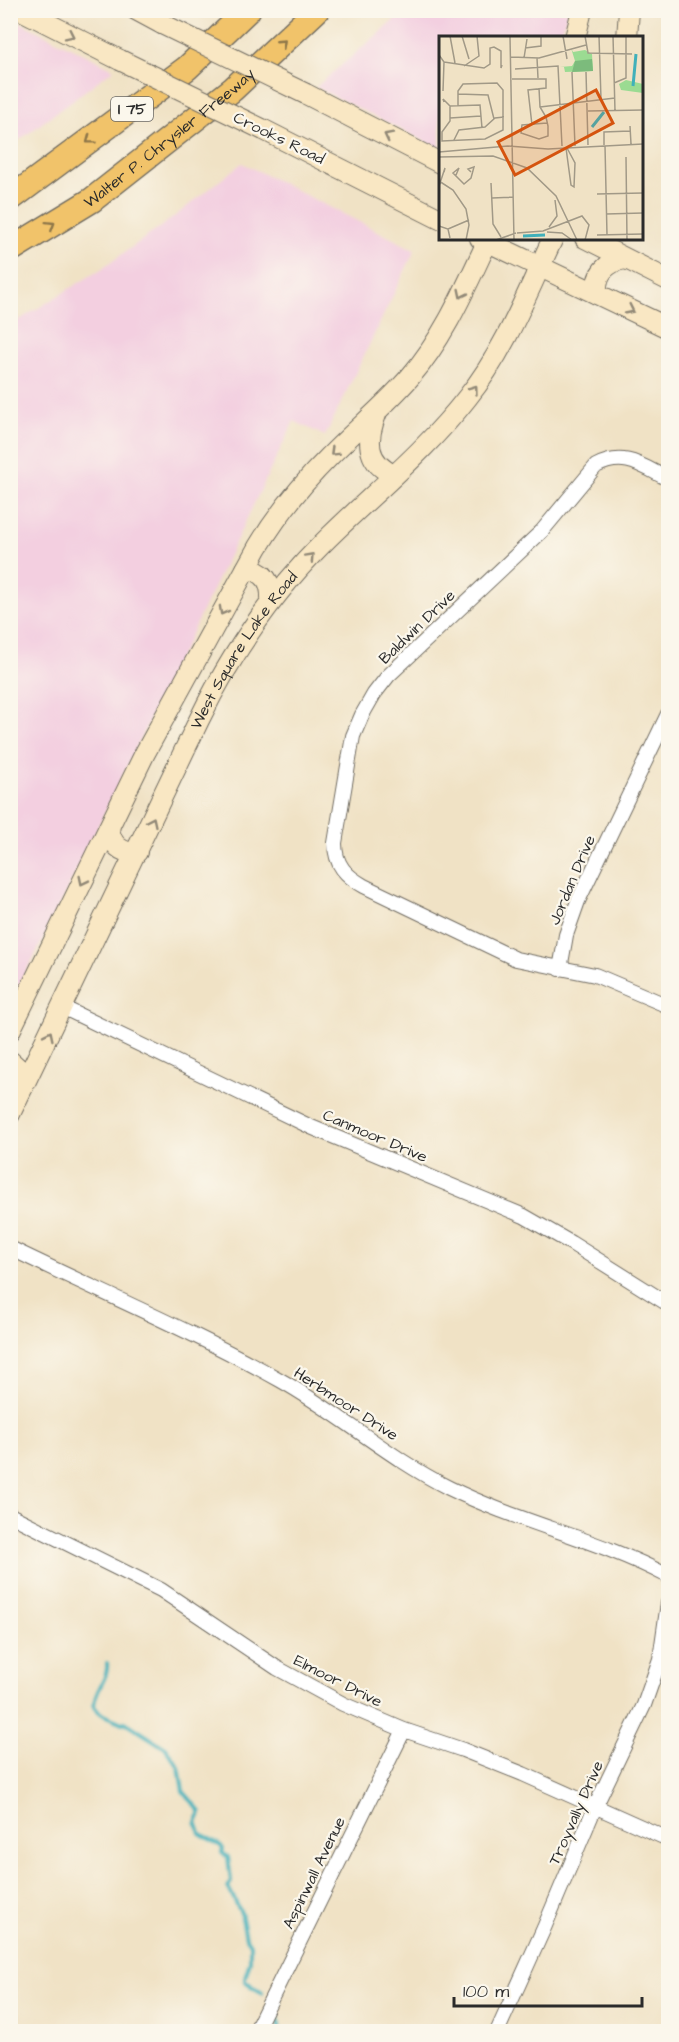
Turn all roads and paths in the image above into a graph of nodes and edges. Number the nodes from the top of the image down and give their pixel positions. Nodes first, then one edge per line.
1 (21, 10) edge
2 (136, 10) edge
3 (248, 10) edge
4 (317, 10) edge
5 (582, 10) edge
6 (576, 36) edge
7 (439, 161) edge
8 (10, 199) edge
9 (438, 215) edge
10 (486, 240) edge
11 (552, 240) edge
12 (589, 240) edge
13 (10, 250) edge
14 (625, 259) junction
15 (540, 267) junction
16 (669, 280) edge
17 (597, 294) junction
18 (669, 328) edge
19 (376, 412) junction
20 (394, 475) junction
21 (669, 478) edge
22 (246, 569) junction
23 (271, 601) junction
24 (669, 714) edge
25 (109, 828) junction
26 (137, 852) junction
27 (560, 969) junction
28 (669, 1006) edge
29 (62, 1007) junction
30 (10, 1032) edge
31 (10, 1061) edge
32 (23, 1087) junction
33 (10, 1114) edge
34 (10, 1248) edge
35 (669, 1304) edge
36 (10, 1515) edge
37 (669, 1576) edge
38 (669, 1604) edge
39 (404, 1730) junction
40 (595, 1807) junction
41 (669, 1839) edge
42 (255, 2031) edge
43 (497, 2031) edge

1 -> 9 main road, Crooks Road, bridge
7 -> 2 main road, bridge
3 -> 8 highway, I 75
13 -> 4 highway, Walter P. Chrysler Freeway / I 75
5 - 6 main road
10 - 15 main road
10 -> 19 main road, West Square Lake Road
11 - 15 main road, West Square Lake Road
12 - 14 main road
14 - 16 main road
14 - 17 main road
15 - 17 main road
20 -> 15 main road, West Square Lake Road
17 -> 18 main road
19 - 20 main road
19 -> 22 main road, West Square Lake Road
23 -> 20 main road, West Square Lake Road
21 - 27 street, Baldwin Drive
22 - 23 main road
22 -> 25 main road, West Square Lake Road
26 -> 23 main road, West Square Lake Road
24 - 27 street, Jordan Drive
25 - 26 main road
25 -> 30 main road, West Square Lake Road
26 - 29 main road, West Square Lake Road
27 - 28 street
32 -> 29 main road, West Square Lake Road
29 - 35 street, Canmoor Drive
31 - 32 main road
32 - 33 main road, West Square Lake Road
34 - 37 street, Herbmoor Drive
36 - 39 street, Elmoor Drive
38 - 40 street, Troyvally Drive
39 - 40 street, Elmoor Drive
39 - 42 street, Aspinwall Avenue
40 - 41 street, Elmoor Drive
40 - 43 street, Troyvally Drive

